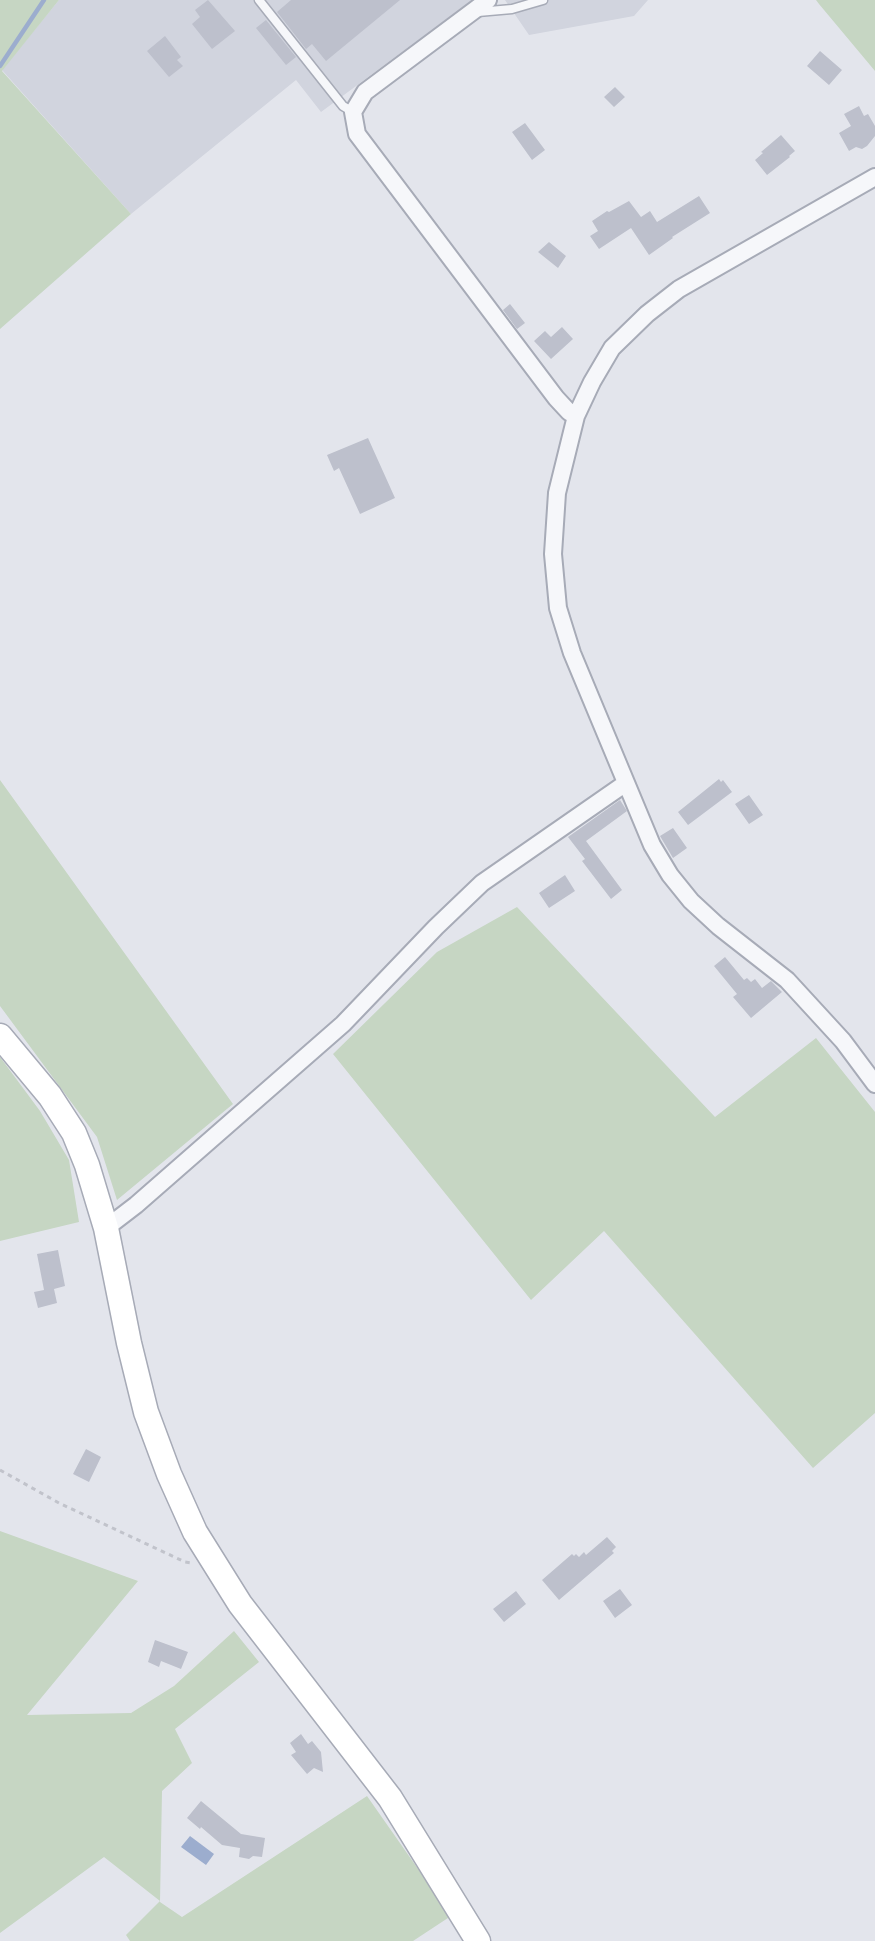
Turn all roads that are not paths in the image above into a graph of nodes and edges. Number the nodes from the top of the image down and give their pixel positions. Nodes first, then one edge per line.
1 (259, 0) edge
2 (488, 0) edge
3 (543, 0) edge
4 (472, 12) junction
5 (353, 112) junction
6 (875, 177) edge
7 (576, 416) junction
8 (626, 783) junction
9 (0, 1036) edge
10 (875, 1084) edge
11 (106, 1228) junction
12 (478, 1941) edge

1 - 5 lane
2 - 4 street
3 - 4 lane
4 - 5 street
5 - 7 street
6 - 7 street
7 - 8 street
8 - 10 street
8 - 11 street
9 - 11 street
11 - 12 street

